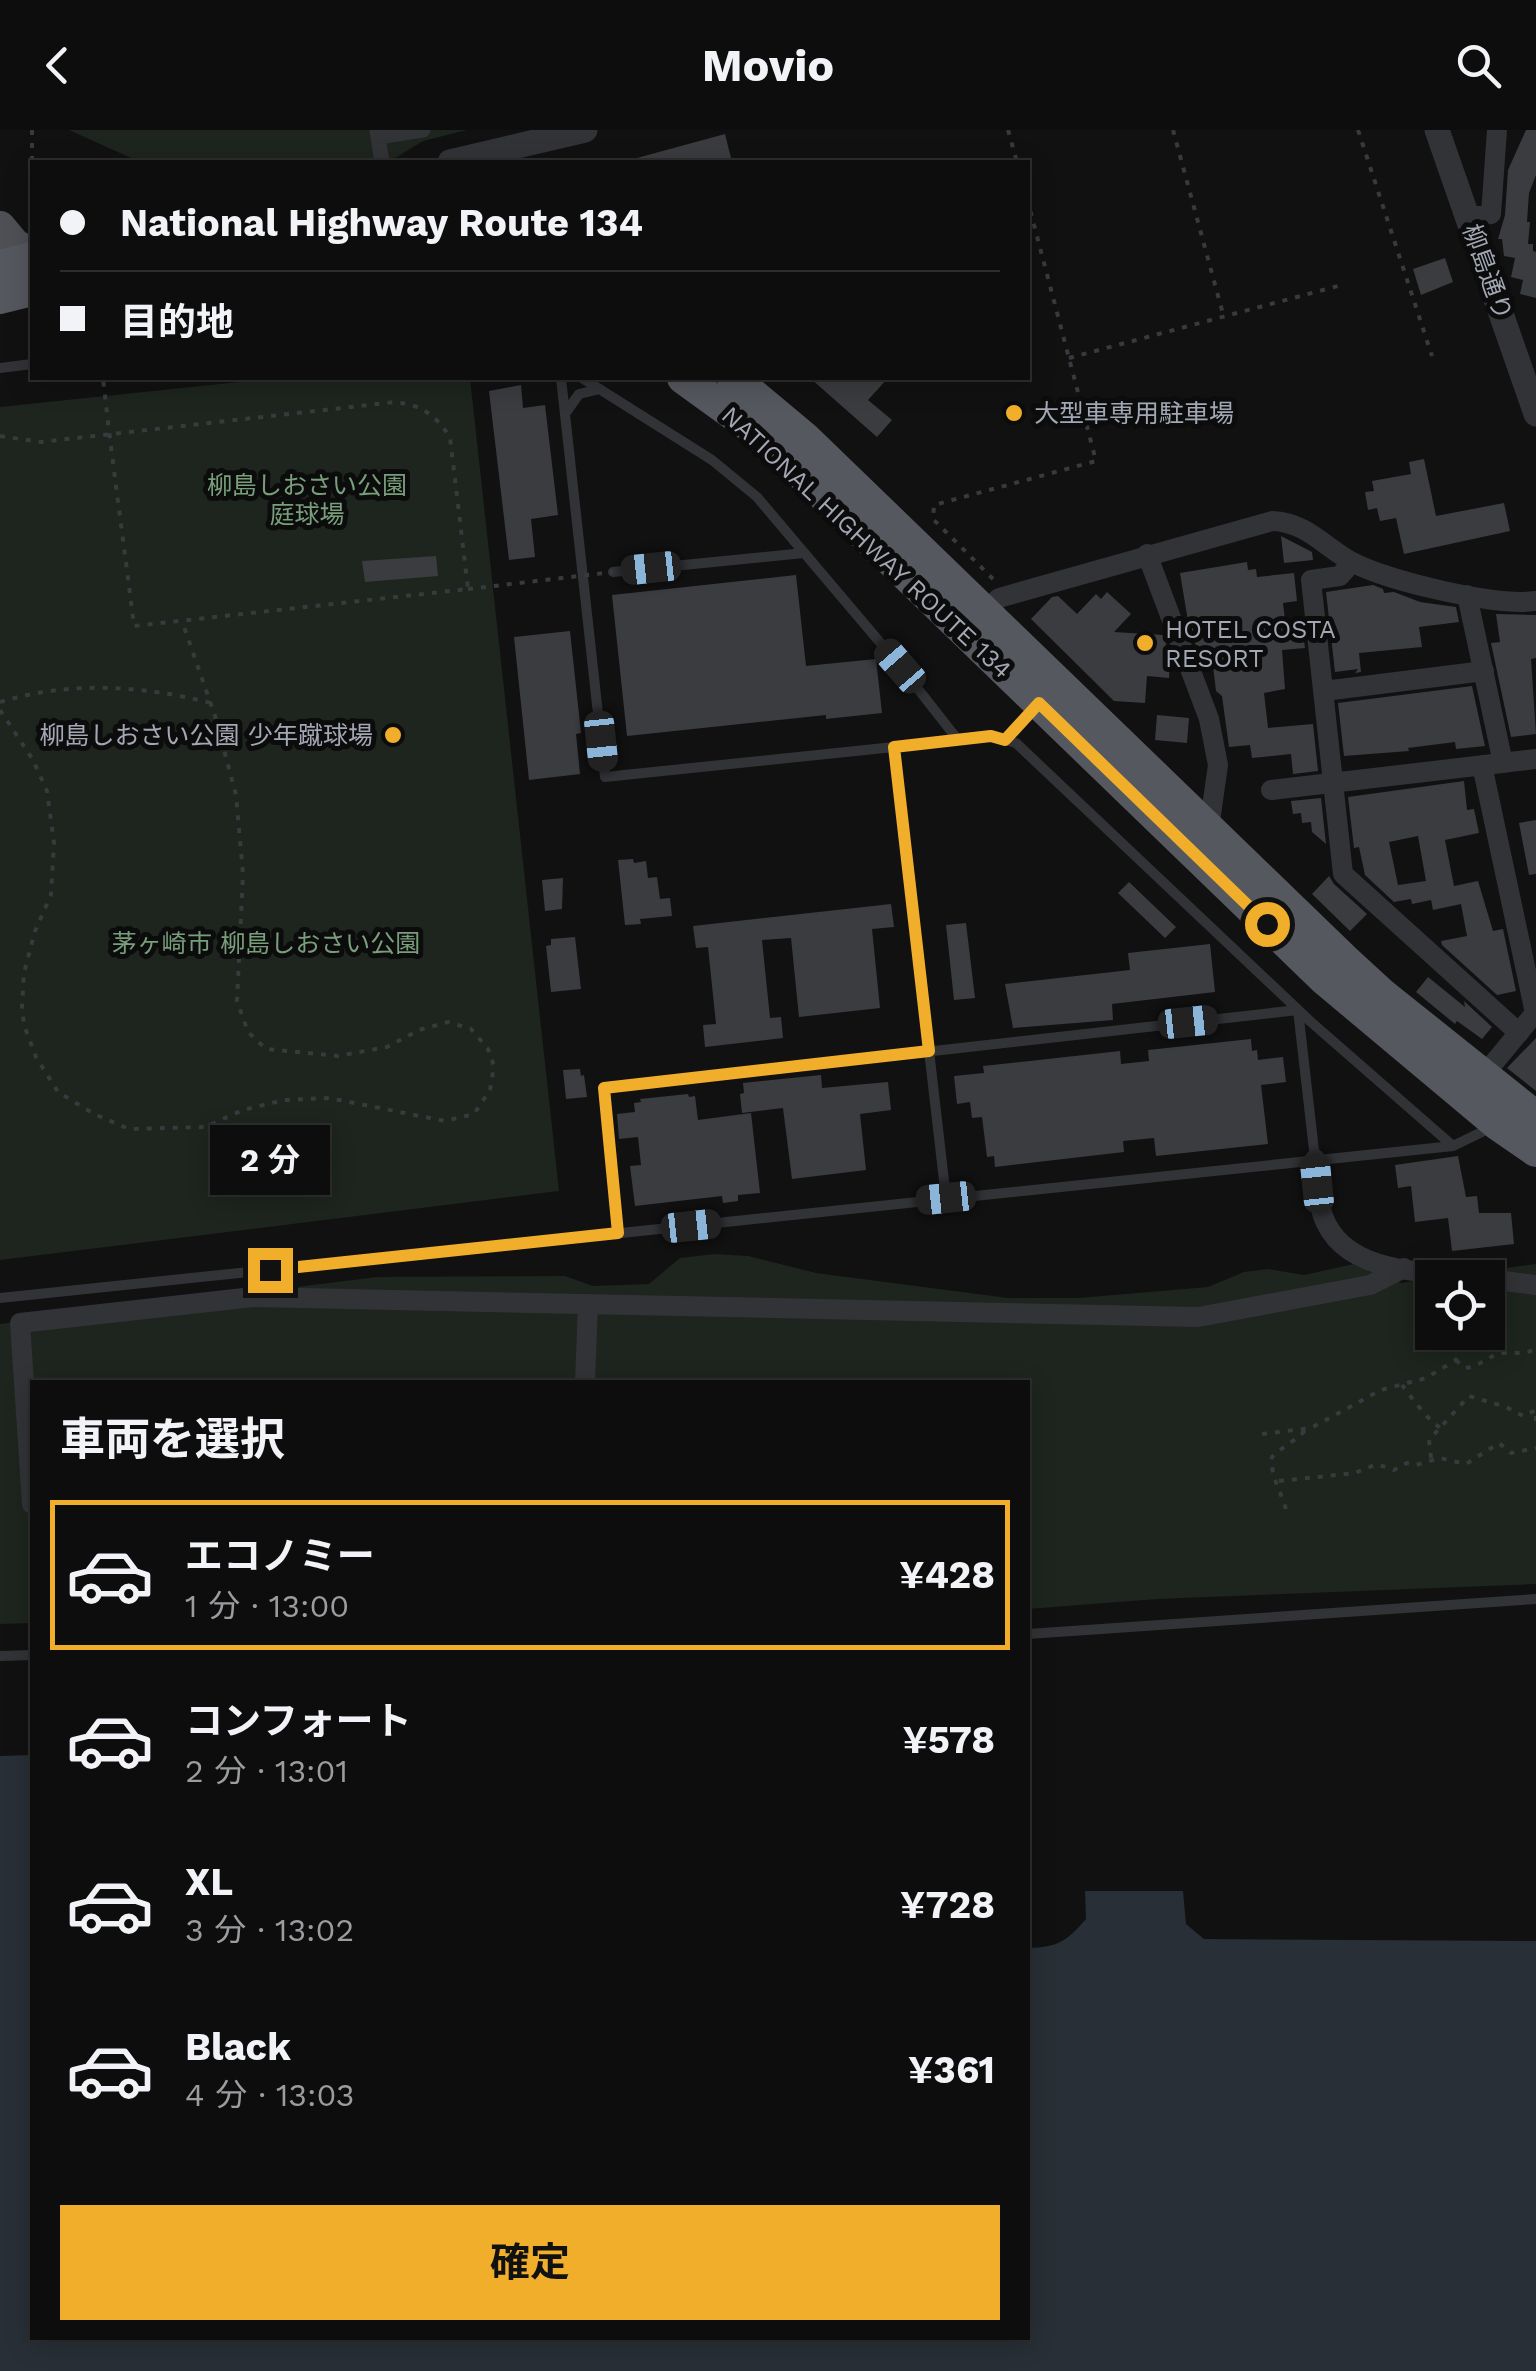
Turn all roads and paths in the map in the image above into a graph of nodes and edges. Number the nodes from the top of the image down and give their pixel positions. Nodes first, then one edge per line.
1 (32, 130) edge
2 (423, 130) edge
3 (585, 130) edge
4 (1008, 130) edge
5 (1173, 130) edge
6 (1358, 130) edge
7 (1438, 130) edge
8 (1496, 130) edge
9 (378, 134) edge
10 (32, 160) edge
11 (382, 160) edge
12 (458, 160) edge
13 (1016, 160) edge
14 (1030, 210) edge
15 (1468, 218) junction
16 (0, 227) edge
17 (30, 255) edge
18 (30, 257) edge
19 (0, 266) edge
20 (1338, 286) dead end
21 (30, 290) edge
22 (0, 298) edge
23 (1223, 316) junction
24 (1432, 356) dead end
25 (1069, 358) junction
26 (30, 364) edge
27 (0, 368) edge
28 (104, 380) edge
29 (561, 380) edge
30 (585, 380) edge
31 (687, 380) edge
32 (735, 380) edge
33 (1532, 385) edge
34 (601, 389) junction
35 (566, 414) junction
36 (1536, 414) edge
37 (110, 433) junction
38 (0, 436) edge
39 (804, 553) junction
40 (1147, 554) junction
41 (1352, 562) junction
42 (613, 572) joint
43 (468, 589) junction
44 (1468, 594) junction
45 (1536, 601) edge
46 (996, 603) junction
47 (182, 621) junction
48 (1484, 671) junction
49 (1324, 691) junction
50 (0, 702) edge
51 (211, 703) junction
52 (1039, 703) junction
53 (0, 710) edge
54 (958, 740) junction
55 (1005, 740) junction
56 (894, 747) junction
57 (1536, 759) edge
58 (1504, 762) junction
59 (1482, 766) junction
60 (1335, 783) junction
61 (1271, 790) dead end
62 (1209, 828) junction
63 (1298, 1010) junction
64 (1519, 1032) junction
65 (929, 1051) junction
66 (1482, 1076) junction
67 (1536, 1116) edge
68 (1497, 1124) junction
69 (1453, 1146) junction
70 (1536, 1151) edge
71 (1314, 1159) junction
72 (946, 1198) junction
73 (618, 1233) junction
74 (1404, 1268) junction
75 (1415, 1270) edge
76 (1505, 1281) edge
77 (1536, 1285) edge
78 (0, 1298) edge
79 (588, 1304) junction
80 (1458, 1350) edge
81 (1536, 1350) edge
82 (1456, 1360) junction
83 (585, 1380) edge
84 (1402, 1386) junction
85 (1536, 1416) edge
86 (1305, 1428) junction
87 (1441, 1428) junction
88 (1262, 1434) dead end
89 (1536, 1448) edge
90 (1432, 1460) junction
91 (30, 1474) edge
92 (1278, 1481) junction
93 (1286, 1509) dead end
94 (1536, 1599) edge
95 (1030, 1634) edge
96 (30, 1655) edge
97 (0, 1656) edge

1 - 10 path
2 - 9 street
3 - 12 street
4 - 13 path
5 - 23 path
6 - 24 path
7 - 15 street, 柳島通り
8 - 15 street
9 - 11 street
14 - 25 path
15 - 33 street, 柳島通り
16 - 17 main road
18 - 19 highway
20 - 23 path
21 - 22 highway
23 - 25 path
25 - 46 path
26 - 27 lane
28 - 37 path
29 - 35 lane
30 - 34 lane
31 - 52 highway, NATIONAL HIGHWAY ROUTE 134
32 - 46 highway, NATIONAL HIGHWAY ROUTE 134
33 - 36 street, 柳島通り
34 - 35 lane
34 - 39 lane
35 - 56 lane
37 - 38 path
37 - 43 path
37 - 47 path
39 - 42 lane
39 - 54 lane
40 - 41 street
40 - 46 street
40 - 62 street
41 - 44 street
41 - 49 street
42 - 43 path, bridge
43 - 47 path
44 - 45 street
44 - 48 street
46 - 62 highway, NATIONAL HIGHWAY ROUTE 134
47 - 51 path
48 - 49 street
48 - 58 street
49 - 60 street
50 - 51 path
51 - 53 path
52 - 55 lane
52 - 68 highway, NATIONAL HIGHWAY ROUTE 134
54 - 55 lane
54 - 56 lane
55 - 63 lane
56 - 65 lane
57 - 58 street
58 - 59 street
59 - 60 street
59 - 64 street
60 - 61 street
60 - 64 street
62 - 66 highway, NATIONAL HIGHWAY ROUTE 134
63 - 65 lane
63 - 69 lane
63 - 71 lane
64 - 66 street
65 - 72 lane
65 - 73 lane
66 - 67 highway, NATIONAL HIGHWAY ROUTE 134
68 - 69 lane
68 - 70 highway, NATIONAL HIGHWAY ROUTE 134
69 - 71 lane
71 - 72 lane
71 - 74 street
72 - 73 lane
73 - 78 lane
74 - 75 street
74 - 79 street
76 - 77 street
79 - 83 street
79 - 91 street
80 - 82 path
81 - 82 path
82 - 84 path
84 - 86 path
84 - 87 path
85 - 87 path
86 - 88 path
86 - 92 path
87 - 90 path
89 - 90 path
90 - 92 path
92 - 93 path
94 - 95 lane
96 - 97 lane

